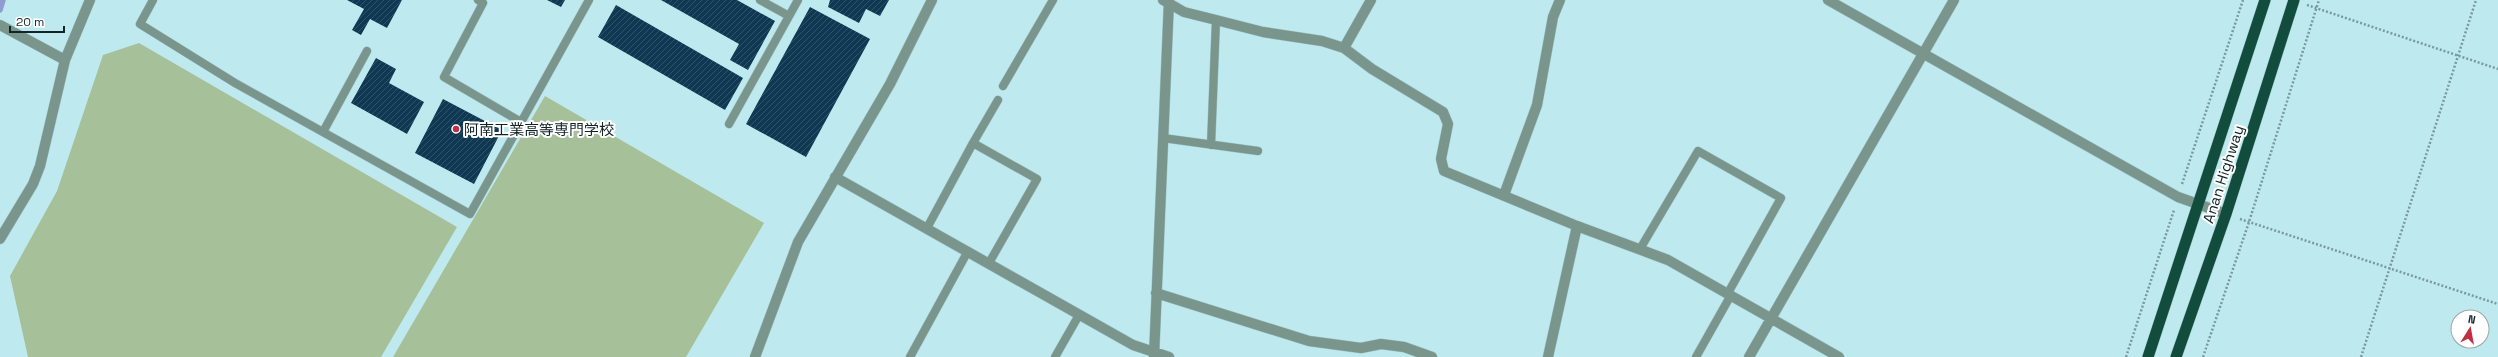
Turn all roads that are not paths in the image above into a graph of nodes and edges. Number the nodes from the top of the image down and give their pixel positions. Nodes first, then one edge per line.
1 (90, 0) edge
2 (153, 0) edge
3 (478, 0) edge
4 (589, 0) edge
5 (760, 0) edge
6 (798, 0) edge
7 (932, 0) edge
8 (1052, 0) edge
9 (1371, 0) edge
10 (1560, 0) edge
11 (1828, 0) edge
12 (1954, 0) edge
13 (2266, 0) edge
14 (2294, 0) edge
15 (1167, 1) edge
16 (789, 16) junction
17 (1216, 20) junction
18 (0, 25) edge
19 (1344, 48) junction
20 (367, 51) dead end
21 (1923, 54) junction
22 (65, 60) junction
23 (1003, 86) dead end
24 (998, 100) dead end
25 (521, 122) junction
26 (729, 124) dead end
27 (323, 132) junction
28 (1163, 138) junction
29 (973, 143) junction
30 (1211, 145) junction
31 (1258, 151) dead end
32 (835, 177) junction
33 (1504, 195) junction
34 (2199, 205) junction
35 (2226, 214) junction
36 (1577, 226) junction
37 (927, 228) junction
38 (0, 239) edge
39 (1640, 249) junction
40 (968, 251) junction
41 (989, 263) junction
42 (1156, 293) junction
43 (1729, 294) junction
44 (1079, 315) junction
45 (1770, 318) junction
46 (1154, 355) edge
47 (755, 357) edge
48 (910, 357) edge
49 (1055, 357) edge
50 (1168, 357) edge
51 (1432, 357) edge
52 (1548, 357) edge
53 (1696, 357) edge
54 (1749, 357) edge
55 (1839, 357) edge
56 (2148, 357) edge
57 (2176, 357) edge

1 - 22 street
2 - 27 lane
3 - 25 lane
4 - 25 lane
5 - 16 lane
6 - 16 lane
7 - 32 street
8 - 23 lane
9 - 19 street
10 - 33 street
11 - 21 street
12 - 21 street
13 - 34 highway, Anan Highway
14 - 35 highway, Anan Highway
15 - 17 street
15 - 28 street
16 - 26 lane
17 - 19 street
17 - 30 lane
18 - 22 street
19 - 33 street
20 - 27 lane
21 - 34 street
21 - 45 street
22 - 38 street
24 - 29 lane
25 - 27 lane
28 - 30 lane
28 - 42 street
29 - 37 lane
29 - 41 lane
30 - 31 lane
32 - 37 street
32 - 47 street
33 - 36 street
34 - 35 street
34 - 56 highway, Anan Highway
35 - 57 highway, Anan Highway
36 - 39 street
36 - 52 street
37 - 40 street
39 - 43 street
39 - 43 lane
40 - 41 street
40 - 48 lane
41 - 44 street
42 - 46 street
42 - 51 street
43 - 45 street
43 - 53 lane
44 - 46 street
44 - 49 lane
45 - 54 street
45 - 55 street
46 - 50 street

